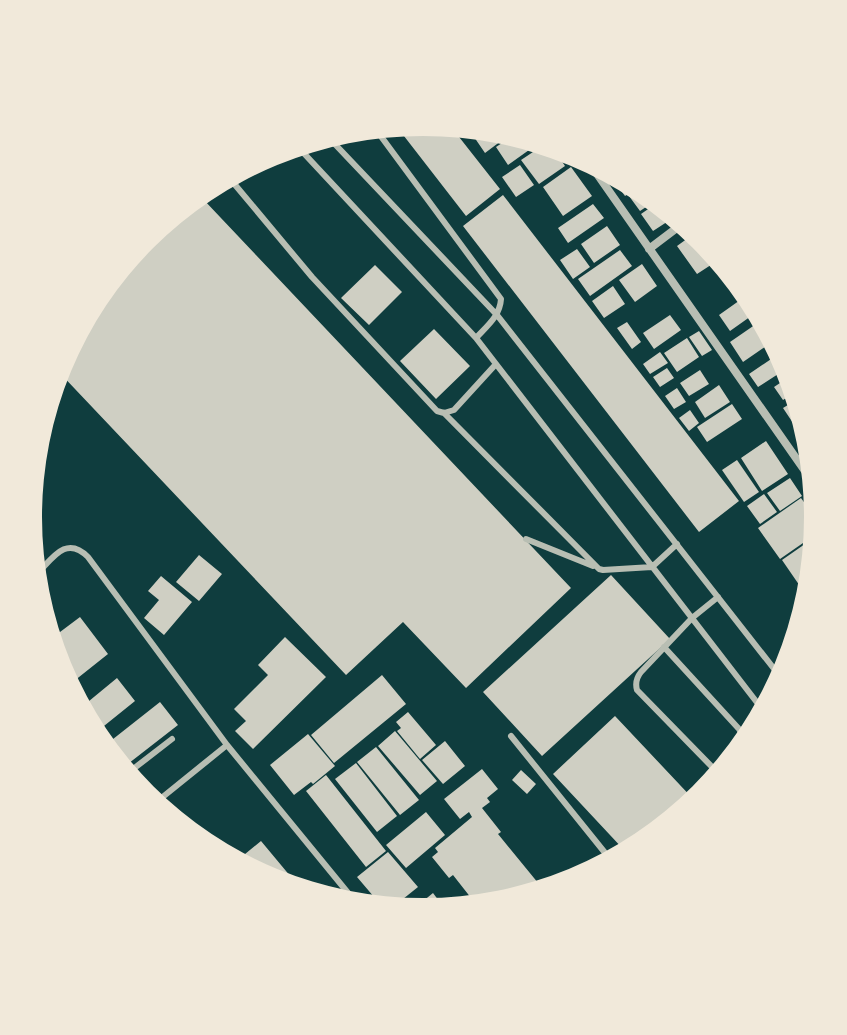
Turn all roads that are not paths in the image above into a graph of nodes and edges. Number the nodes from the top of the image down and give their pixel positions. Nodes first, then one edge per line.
1 (382, 138) edge
2 (337, 146) edge
3 (305, 155) edge
4 (601, 180) edge
5 (236, 186) edge
6 (674, 230) edge
7 (649, 249) junction
8 (497, 315) junction
9 (476, 338) junction
10 (496, 364) junction
11 (444, 413) junction
12 (802, 466) edge
13 (526, 539) dead end
14 (677, 544) junction
15 (45, 566) edge
16 (597, 567) junction
17 (652, 567) junction
18 (718, 597) junction
19 (692, 618) junction
20 (664, 647) junction
21 (774, 668) edge
22 (757, 702) edge
23 (740, 731) edge
24 (511, 736) dead end
25 (172, 739) dead end
26 (227, 745) junction
27 (135, 767) edge
28 (712, 767) edge
29 (164, 796) edge
30 (605, 853) edge
31 (347, 891) edge

1 - 8 lane
2 - 8 lane
3 - 9 lane
4 - 7 street
5 - 11 lane
6 - 7 street
7 - 12 street
8 - 9 lane
8 - 14 lane
9 - 10 lane
10 - 11 lane
10 - 17 lane
11 - 16 lane
13 - 16 lane
14 - 17 lane
14 - 18 lane
15 - 26 lane
16 - 17 lane
17 - 19 lane
18 - 19 lane
18 - 21 lane
19 - 20 lane
19 - 22 lane
20 - 23 lane
20 - 28 lane
24 - 30 lane
25 - 27 lane
26 - 29 lane
26 - 31 lane

